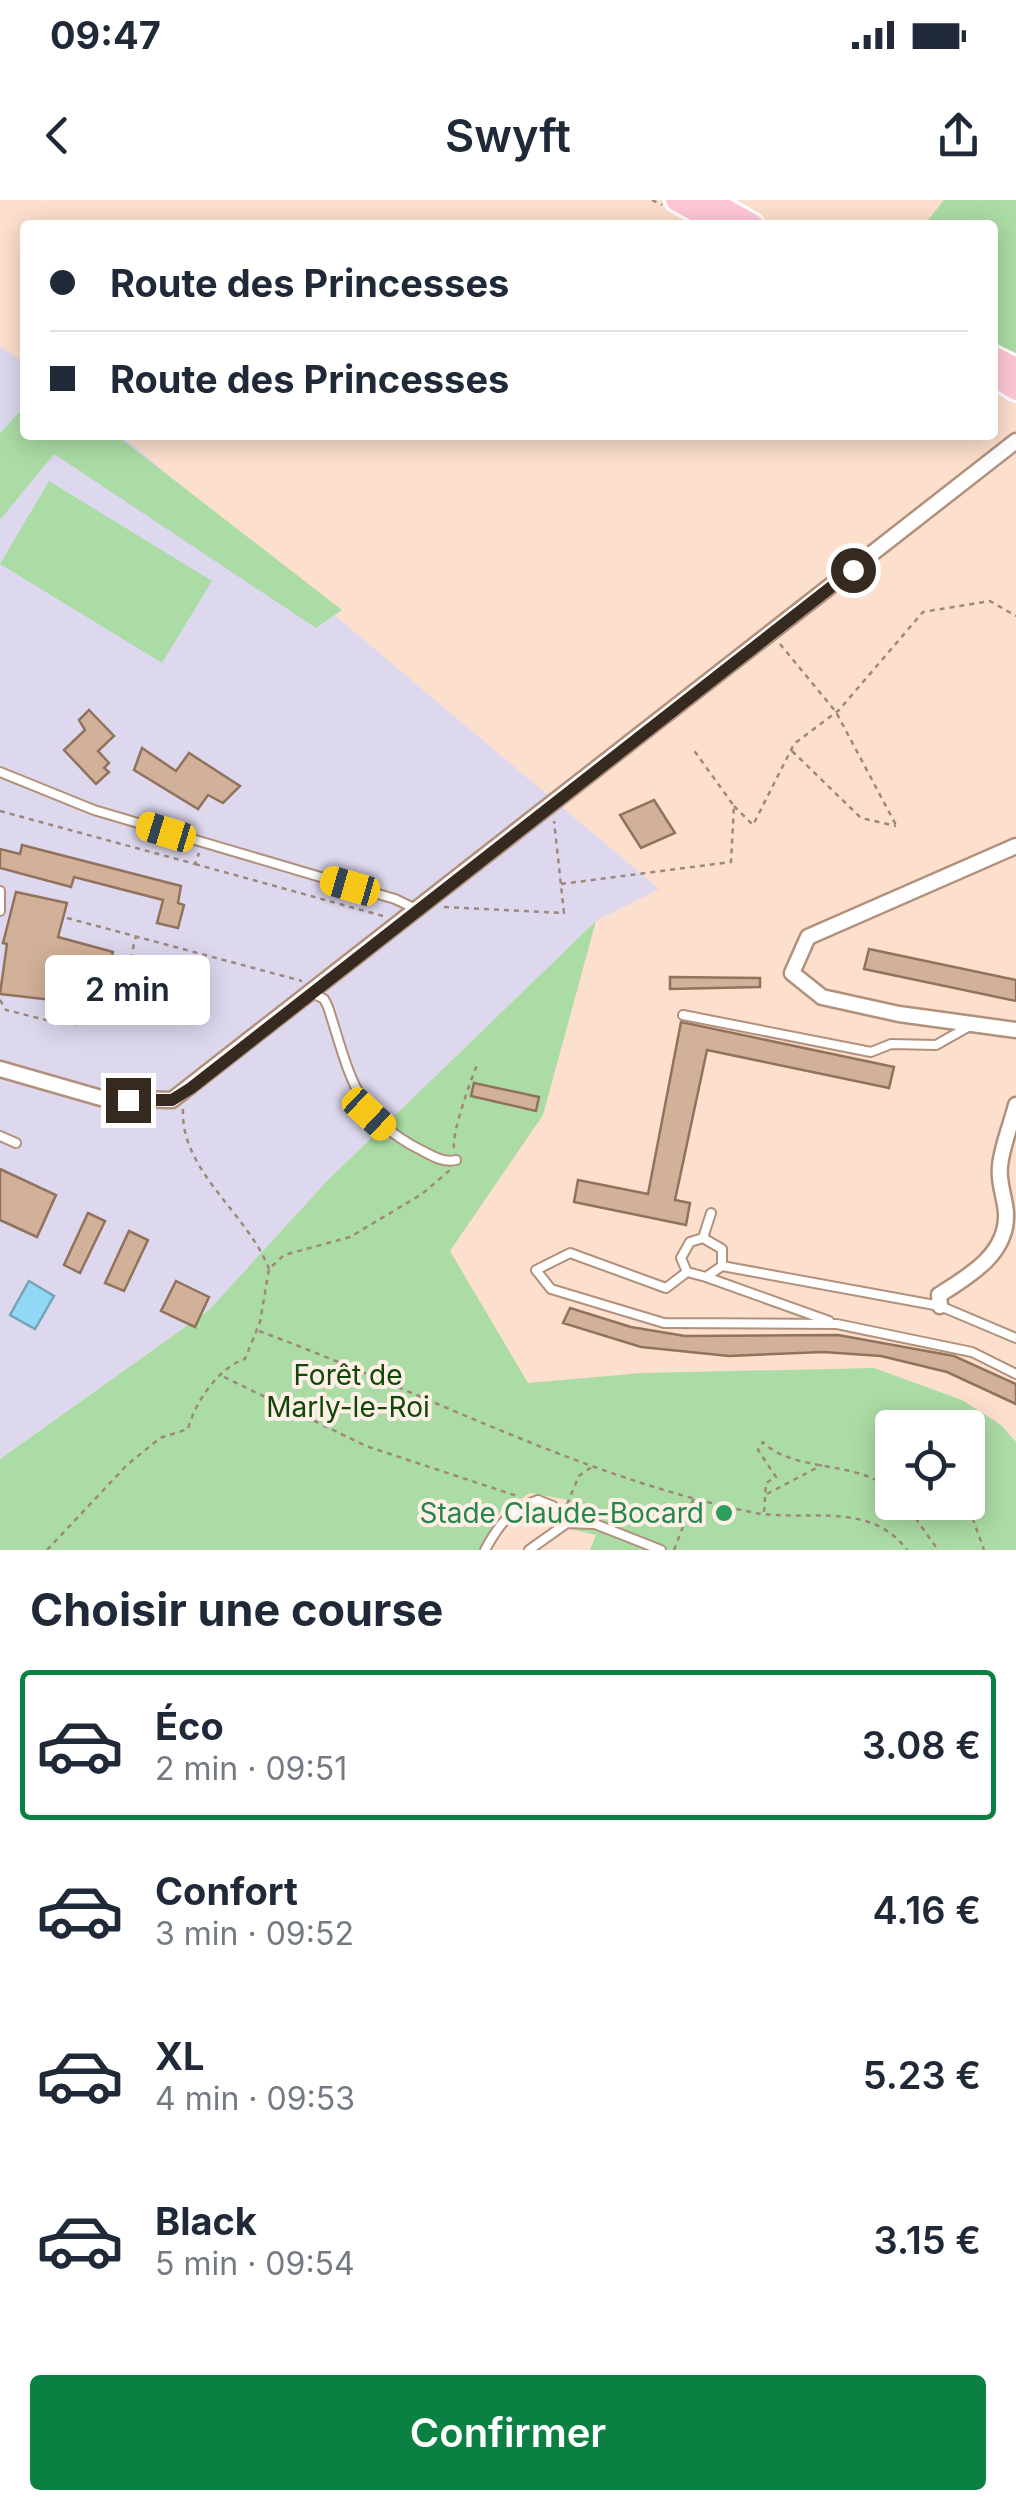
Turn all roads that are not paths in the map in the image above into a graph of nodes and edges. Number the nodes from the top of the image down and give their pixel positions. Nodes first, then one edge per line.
1 (677, 200) edge
2 (707, 200) edge
3 (714, 220) edge
4 (743, 220) edge
5 (1016, 442) edge
6 (0, 772) edge
7 (1016, 846) edge
8 (0, 891) edge
9 (417, 910) junction
10 (0, 911) edge
11 (313, 988) junction
12 (682, 1015) dead end
13 (972, 1024) junction
14 (1016, 1030) edge
15 (0, 1070) edge
16 (1016, 1105) edge
17 (0, 1136) edge
18 (16, 1143) dead end
19 (456, 1160) road end
20 (711, 1213) dead end
21 (703, 1238) junction
22 (722, 1266) junction
23 (687, 1272) junction
24 (706, 1277) junction
25 (940, 1306) junction
26 (837, 1324) junction
27 (1016, 1338) edge
28 (1016, 1374) edge
29 (564, 1519) junction
30 (485, 1550) edge
31 (529, 1550) edge
32 (662, 1550) edge

1 - 3 main road
2 - 4 main road
5 - 9 street
6 - 9 lane
7 - 13 street
8 - 10 lane
9 - 11 street
11 - 15 street
11 - 19 lane
12 - 13 lane
13 - 14 street
16 - 25 street
17 - 18 lane
20 - 21 lane
21 - 22 lane
21 - 23 lane
22 - 24 lane
22 - 25 lane
23 - 24 lane
23 - 26 lane
24 - 26 lane
25 - 27 lane
26 - 28 lane
29 - 30 lane
29 - 31 lane
29 - 32 lane

